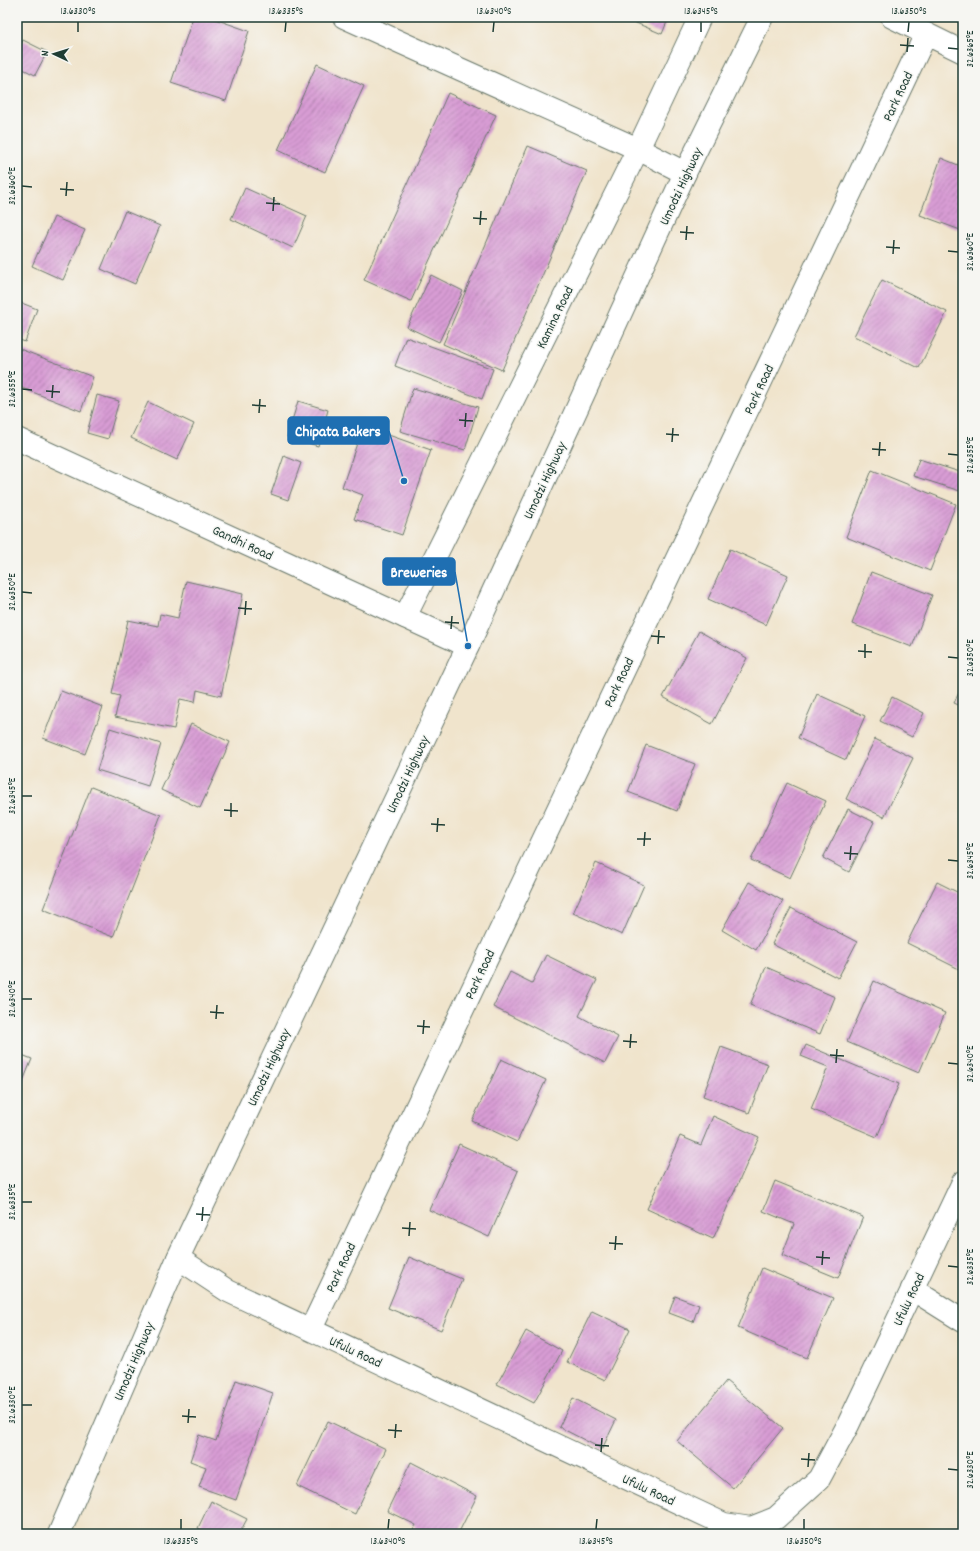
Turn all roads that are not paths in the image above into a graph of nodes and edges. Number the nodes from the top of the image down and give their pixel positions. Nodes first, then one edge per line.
1 (344, 17) edge
2 (700, 17) edge
3 (762, 17) edge
4 (892, 17) edge
5 (926, 34) junction
6 (963, 52) edge
7 (638, 149) junction
8 (685, 173) junction
9 (17, 439) edge
10 (405, 617) junction
11 (468, 646) junction
12 (963, 1182) edge
13 (178, 1258) junction
14 (912, 1290) junction
15 (963, 1321) edge
16 (311, 1329) junction
17 (59, 1534) edge

1 - 7 main road
2 - 7 main road, Kamina Road
3 - 8 main road, Umodzi Highway
4 - 5 main road
5 - 6 main road
5 - 16 main road, Park Road
7 - 8 main road
7 - 10 main road, Kamina Road
8 - 11 main road, Umodzi Highway
9 - 10 main road, Gandhi Road
10 - 11 main road, Gandhi Road
11 - 13 main road, Umodzi Highway
12 - 14 main road, Ufulu Road
13 - 16 main road, Ufulu Road
13 - 17 main road, Umodzi Highway
14 - 15 main road
14 - 16 main road, Ufulu Road

